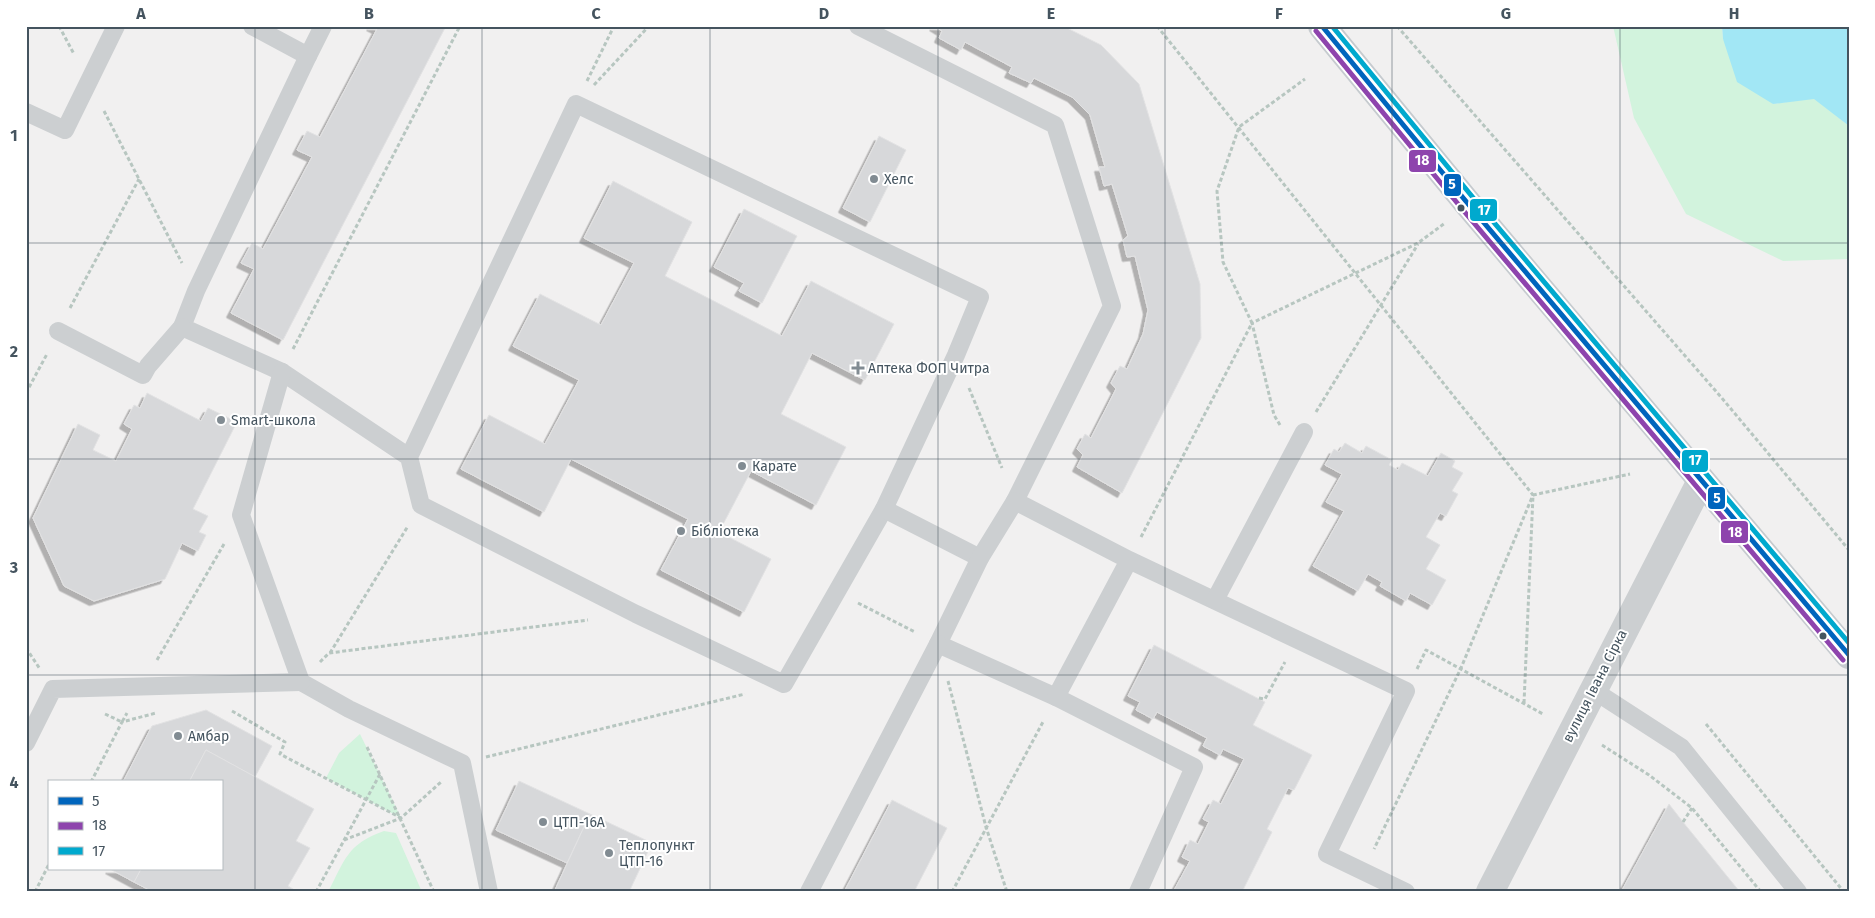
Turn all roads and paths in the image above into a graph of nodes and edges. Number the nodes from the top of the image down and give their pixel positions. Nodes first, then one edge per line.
1 (59, 26) edge
2 (116, 26) edge
3 (252, 26) edge
4 (323, 26) edge
5 (460, 26) edge
6 (614, 26) edge
7 (649, 26) edge
8 (858, 26) edge
9 (1157, 26) edge
10 (1322, 26) edge
11 (1397, 26) edge
12 (308, 56) junction
13 (1305, 79) dead end
14 (89, 81) junction
15 (576, 104) junction
16 (26, 112) edge
17 (1238, 127) junction
18 (138, 180) junction
19 (1354, 273) junction
20 (196, 291) junction
21 (1382, 306) junction
22 (1252, 324) junction
23 (182, 327) junction
24 (58, 332) junction
25 (956, 355) junction
26 (282, 372) junction
27 (26, 393) edge
28 (1304, 432) joint
29 (1295, 448) junction
30 (409, 457) junction
31 (1630, 474) dead end
32 (1701, 481) junction
33 (1533, 494) junction
34 (1015, 501) junction
35 (421, 505) junction
36 (884, 509) junction
37 (241, 514) junction
38 (1849, 550) edge
39 (980, 558) junction
40 (1129, 560) junction
41 (837, 591) junction
42 (1215, 600) junction
43 (636, 614) junction
44 (1298, 640) junction
45 (938, 644) junction
46 (329, 653) junction
47 (1849, 655) edge
48 (1461, 668) junction
49 (301, 682) junction
50 (784, 684) junction
51 (141, 686) junction
52 (1593, 690) junction
53 (1406, 691) junction
54 (1056, 698) junction
55 (1259, 698) dead end
56 (1524, 703) junction
57 (228, 709) dead end
58 (348, 709) junction
59 (96, 710) dead end
60 (158, 713) dead end
61 (1543, 714) dead end
62 (122, 722) junction
63 (1706, 724) dead end
64 (26, 743) edge
65 (1602, 745) dead end
66 (462, 763) junction
67 (380, 774) junction
68 (92, 780) edge
69 (366, 800) junction
70 (1692, 808) junction
71 (401, 818) junction
72 (1683, 822) dead end
73 (986, 827) junction
74 (344, 840) junction
75 (48, 866) edge
76 (1364, 871) junction
77 (35, 892) edge
78 (316, 892) edge
79 (434, 892) edge
80 (488, 892) edge
81 (809, 892) edge
82 (952, 892) edge
83 (1007, 892) edge
84 (1138, 892) edge
85 (1406, 892) edge
86 (1490, 892) edge
87 (1761, 892) edge
88 (1798, 892) edge
89 (1844, 892) edge

1 - 14 path
2 - 14 lane
3 - 12 lane
4 - 12 lane
5 - 26 path
6 - 15 path
7 - 15 path
8 - 34 lane
9 - 17 path
10 - 32 main road
11 - 38 path
12 - 20 lane
13 - 17 path
14 - 16 lane
14 - 18 path
15 - 25 lane
15 - 30 lane
17 - 19 path
17 - 22 path
18 - 20 path
18 - 24 path
19 - 21 path
19 - 21 path
19 - 22 path
20 - 23 lane
21 - 28 path
21 - 33 path
22 - 29 path
22 - 40 path
23 - 24 lane
23 - 26 lane
24 - 27 path
25 - 34 path
25 - 36 lane
26 - 30 lane
26 - 37 lane
28 - 29 lane
29 - 42 lane
30 - 35 lane
31 - 33 path
32 - 47 main road
32 - 52 street, вулиця Івана Сірка
33 - 48 path
33 - 56 path
34 - 39 lane
34 - 40 lane
35 - 43 lane
35 - 46 path
36 - 39 lane
36 - 41 lane
37 - 49 lane
37 - 51 path
39 - 45 lane
40 - 42 lane
40 - 54 lane
41 - 45 path
41 - 50 lane
42 - 44 lane
43 - 46 path
43 - 50 lane
44 - 53 lane
44 - 55 path
45 - 54 lane
45 - 73 path
45 - 81 lane
46 - 49 path
48 - 53 path
48 - 56 path
48 - 76 path
49 - 51 lane
49 - 58 lane
50 - 66 path
51 - 62 path
51 - 64 lane
52 - 86 street, вулиця Івана Сірка
52 - 88 lane
53 - 76 lane
54 - 73 path
54 - 84 lane
56 - 61 path
57 - 69 path
58 - 66 lane
58 - 67 path
59 - 62 path
60 - 62 path
62 - 68 path
63 - 89 path
65 - 70 path
66 - 71 path
66 - 80 lane
67 - 69 path
67 - 71 path
69 - 71 path
69 - 74 path
70 - 72 path
70 - 87 path
71 - 74 path
71 - 79 path
73 - 82 path
73 - 83 path
74 - 78 path
75 - 77 path
76 - 85 lane

